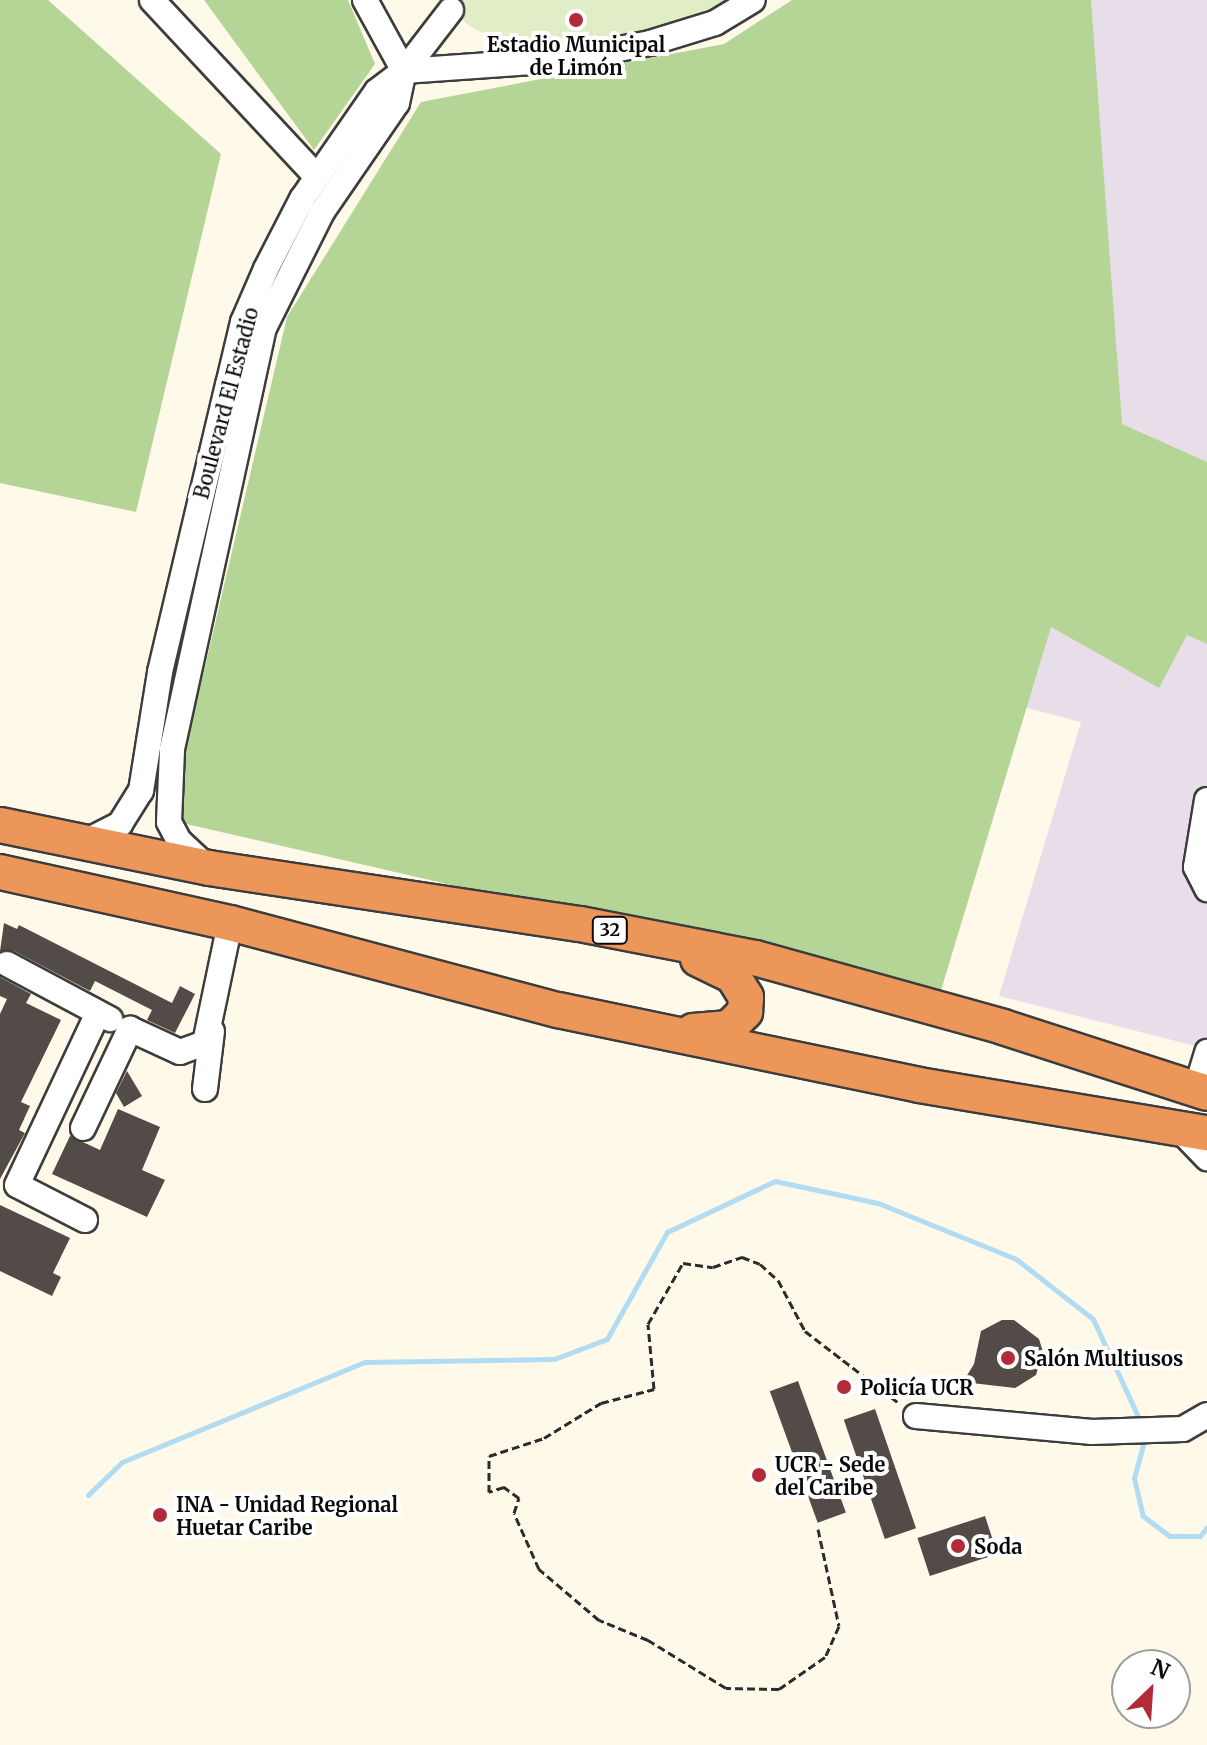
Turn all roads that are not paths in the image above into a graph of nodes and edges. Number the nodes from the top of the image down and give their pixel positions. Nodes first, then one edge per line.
1 (152, 0) edge
2 (365, 0) edge
3 (753, 0) edge
4 (451, 10) dead end
5 (404, 71) junction
6 (317, 177) junction
7 (1207, 800) edge
8 (0, 825) edge
9 (83, 843) junction
10 (209, 868) junction
11 (0, 872) edge
12 (1207, 889) edge
13 (230, 923) junction
14 (580, 924) junction
15 (7, 964) dead end
16 (558, 1010) junction
17 (98, 1013) junction
18 (130, 1029) junction
19 (212, 1031) junction
20 (1207, 1052) edge
21 (205, 1089) dead end
22 (1201, 1091) edge
23 (83, 1128) dead end
24 (1191, 1130) edge
25 (1207, 1158) edge
26 (85, 1220) dead end
27 (1207, 1415) edge
28 (916, 1416) road end

1 - 6 street
2 - 5 street
3 - 5 street
4 - 5 street
5 - 6 street, Boulevard El Estadio
5 - 10 street, Boulevard El Estadio
6 - 9 street, Boulevard El Estadio
7 - 12 street
8 - 9 highway, 32
9 - 10 highway, 32
10 - 14 highway, 32
11 - 13 highway
13 - 16 highway
13 - 19 street
14 - 16 highway
14 - 22 highway, 32
15 - 17 street
16 - 24 highway
17 - 18 street
17 - 26 street
18 - 19 street
18 - 23 street
19 - 21 street
20 - 22 street
24 - 25 street
27 - 28 street

